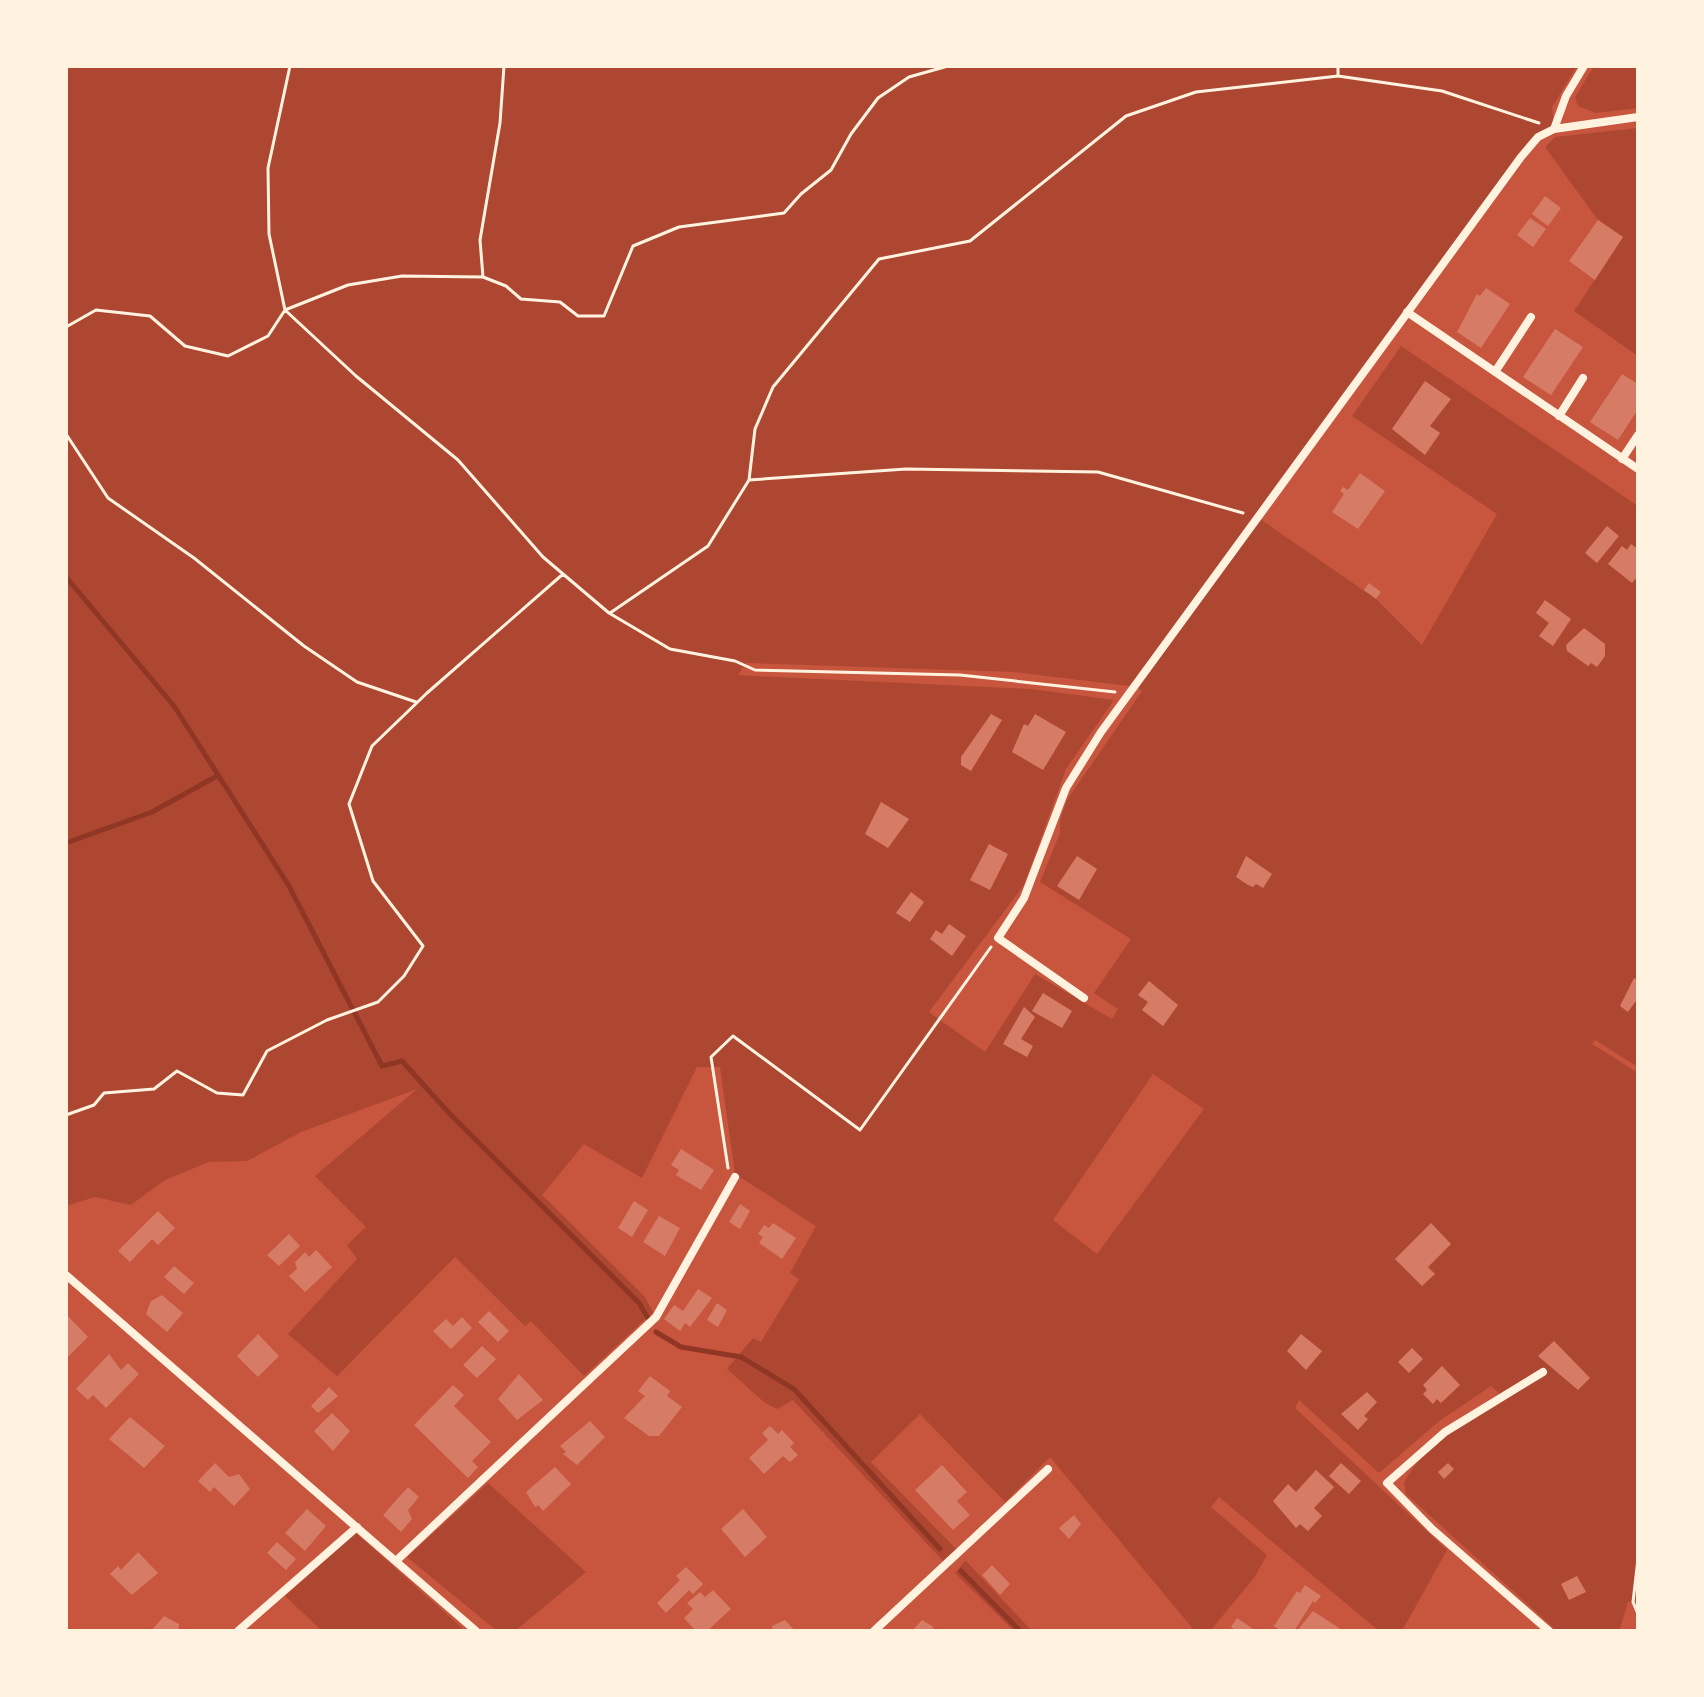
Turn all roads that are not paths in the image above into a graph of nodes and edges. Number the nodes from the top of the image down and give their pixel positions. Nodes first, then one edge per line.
1 (1584, 66) edge
2 (1638, 117) edge
3 (1554, 129) junction
4 (1407, 312) junction
5 (1531, 317) dead end
6 (1495, 372) junction
7 (1583, 378) dead end
8 (1559, 416) junction
9 (1638, 435) edge
10 (1622, 459) junction
11 (1638, 469) edge
12 (1084, 998) dead end
13 (732, 1181) road end
14 (66, 1275) edge
15 (1543, 1372) dead end
16 (1048, 1469) dead end
17 (357, 1527) junction
18 (397, 1560) junction
19 (238, 1631) edge
20 (476, 1631) edge
21 (874, 1631) edge
22 (1549, 1631) edge

1 - 3 street
2 - 3 street
3 - 4 street
4 - 6 street
4 - 12 street
5 - 6 street
6 - 8 street
7 - 8 street
8 - 10 street
9 - 10 street
10 - 11 street
13 - 18 street
14 - 17 street
15 - 22 street
16 - 21 street
17 - 18 street
17 - 19 street
18 - 20 street

